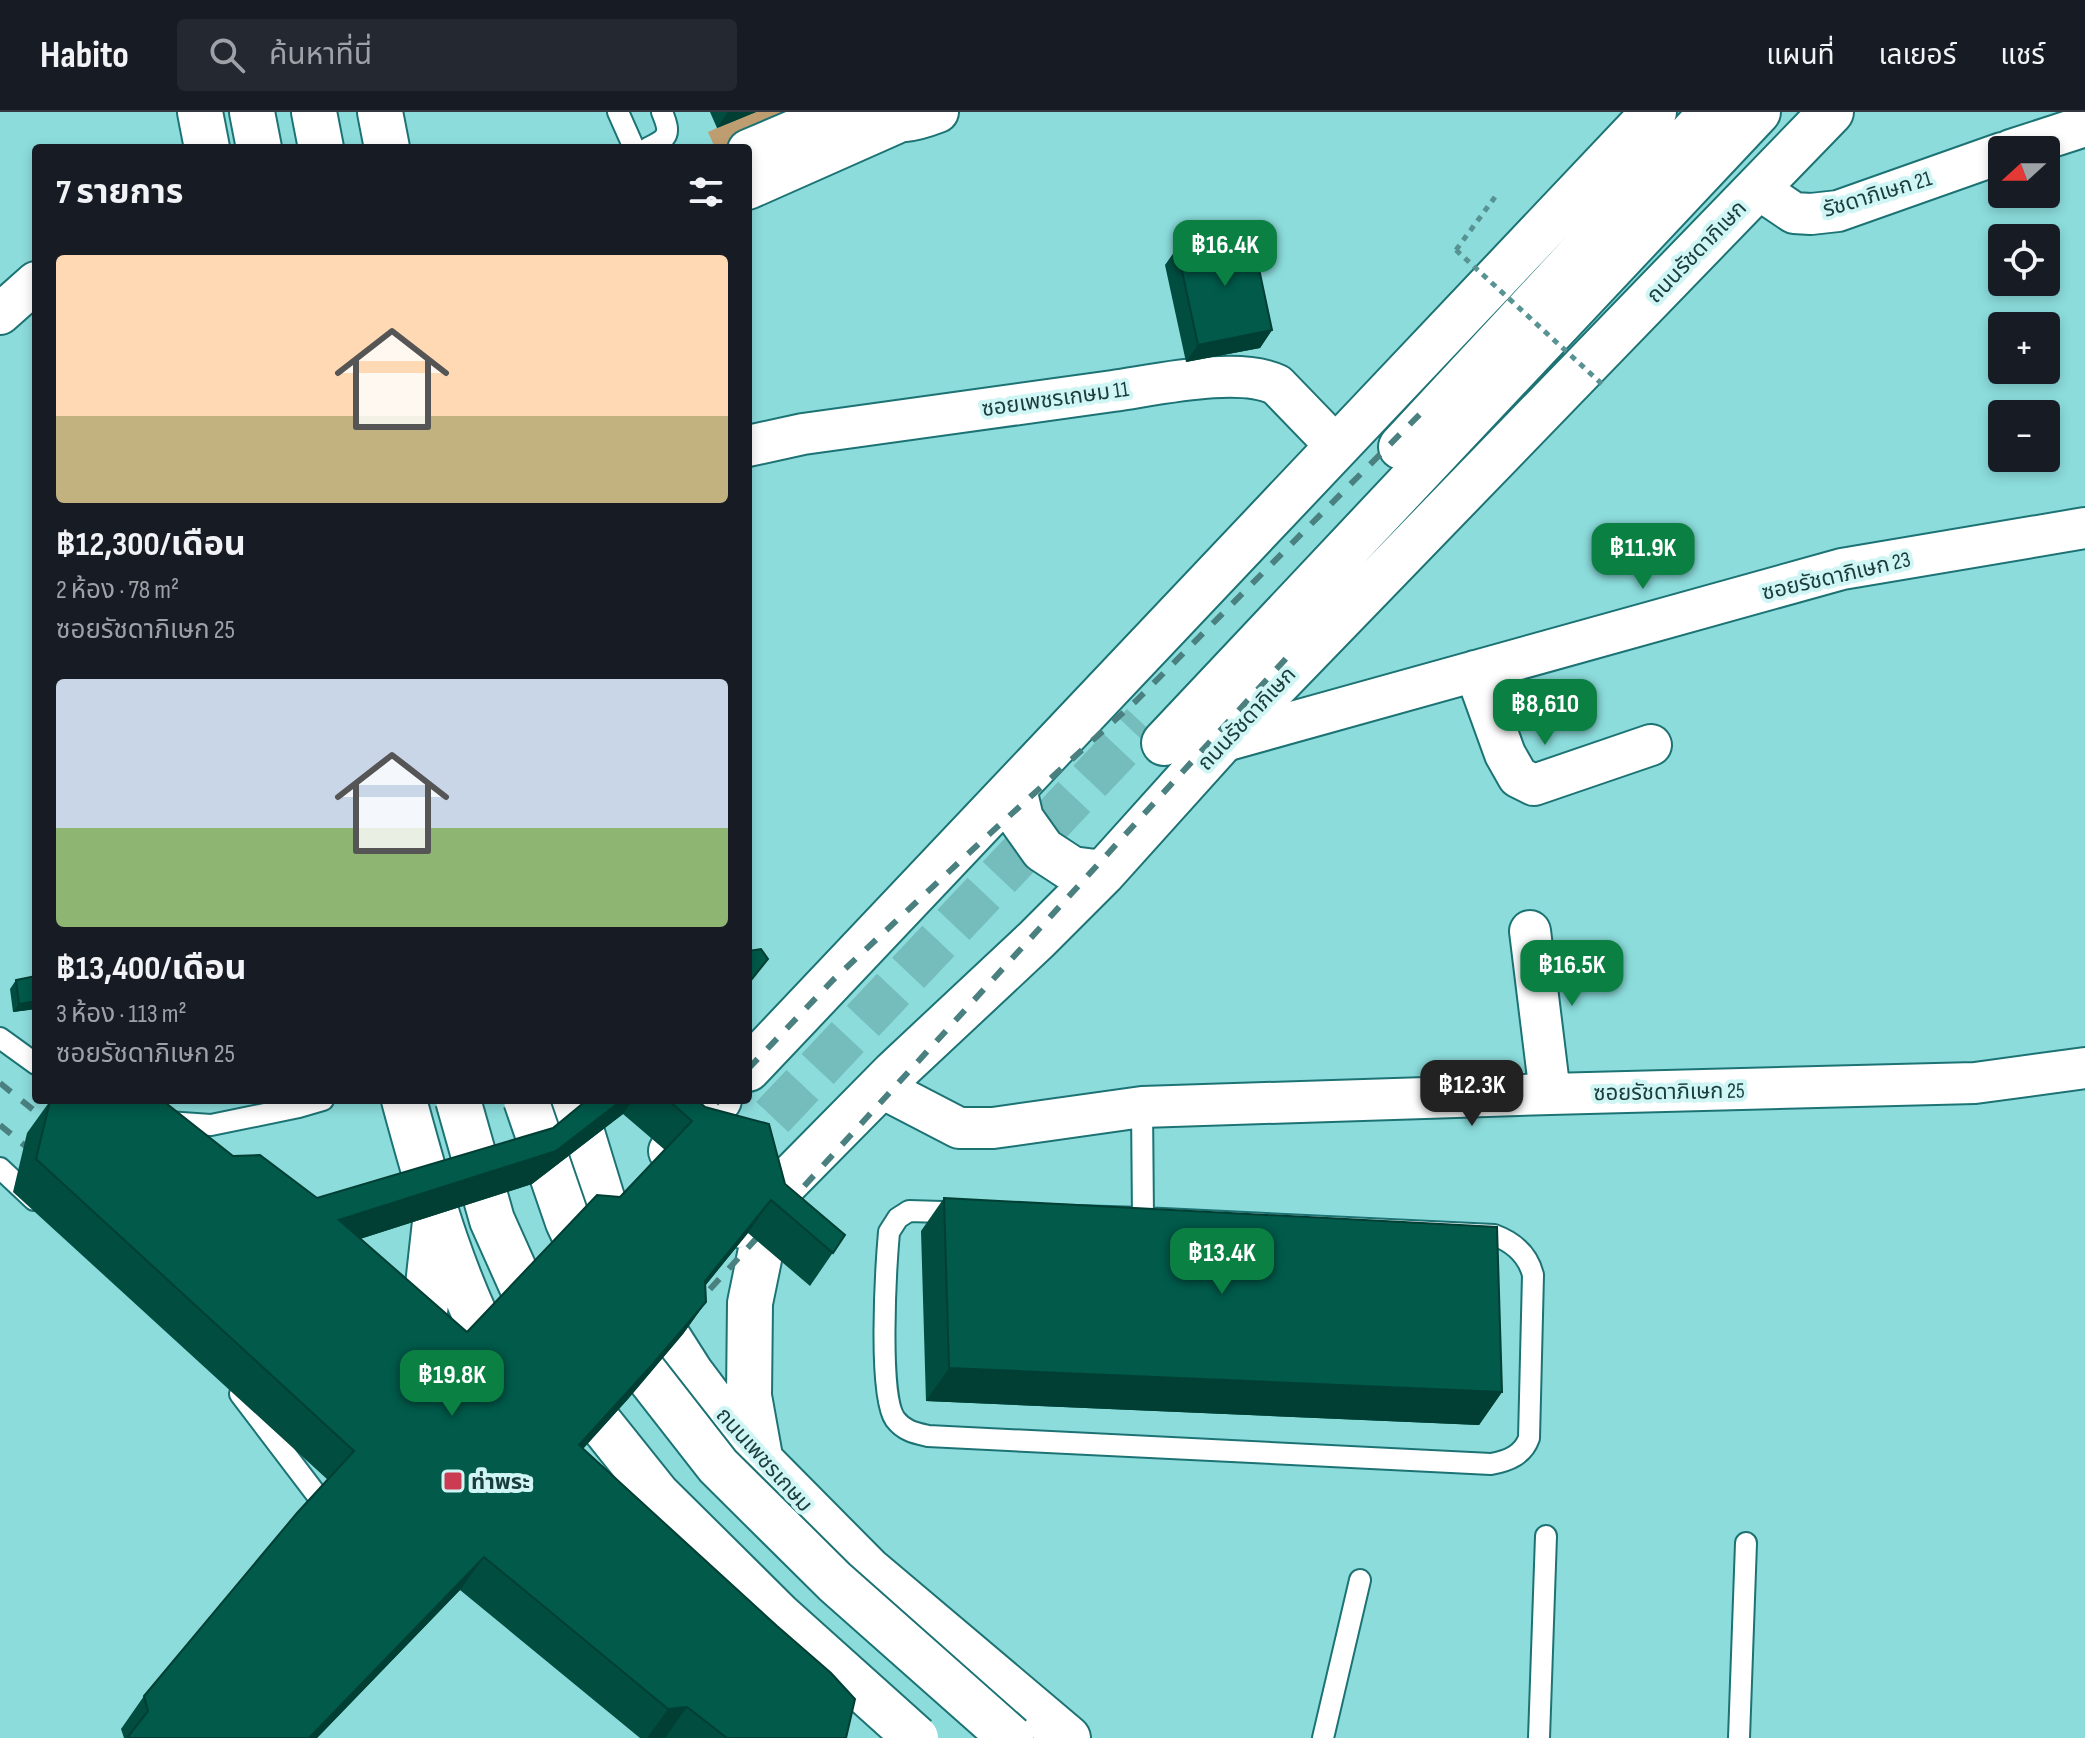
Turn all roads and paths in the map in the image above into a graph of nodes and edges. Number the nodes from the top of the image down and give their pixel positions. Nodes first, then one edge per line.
1 (200, 112) edge
2 (252, 112) edge
3 (314, 112) edge
4 (380, 112) edge
5 (618, 112) edge
6 (662, 112) edge
7 (837, 112) edge
8 (938, 112) edge
9 (1654, 112) edge
10 (1712, 112) edge
11 (1758, 112) edge
12 (1831, 112) edge
13 (880, 117) edge
14 (2085, 126) edge
15 (2054, 136) edge
16 (206, 144) edge
17 (258, 144) edge
18 (320, 144) edge
19 (386, 144) edge
20 (632, 144) edge
21 (655, 144) edge
22 (752, 148) edge
23 (1988, 158) edge
24 (752, 187) edge
25 (1757, 188) junction
26 (1495, 197) dead end
27 (32, 286) edge
28 (0, 314) edge
29 (1603, 385) dead end
30 (752, 445) edge
31 (1337, 447) junction
32 (2085, 528) edge
33 (1475, 671) junction
34 (1221, 742) junction
35 (1651, 745) dead end
36 (1014, 789) junction
37 (1103, 873) junction
38 (1530, 931) dead end
39 (769, 1029) edge
40 (0, 1038) edge
41 (32, 1061) edge
42 (752, 1061) edge
43 (2085, 1068) edge
44 (880, 1087) junction
45 (1550, 1094) junction
46 (309, 1104) edge
47 (405, 1104) edge
48 (459, 1104) edge
49 (527, 1104) edge
50 (573, 1104) edge
51 (715, 1104) edge
52 (1142, 1107) junction
53 (153, 1122) edge
54 (0, 1168) edge
55 (772, 1196) junction
56 (56, 1208) edge
57 (436, 1215) junction
58 (1143, 1218) junction
59 (609, 1221) junction
60 (716, 1253) edge
61 (685, 1286) edge
62 (656, 1318) junction
63 (225, 1373) edge
64 (482, 1373) junction
65 (413, 1392) edge
66 (760, 1460) junction
67 (344, 1525) edge
68 (1546, 1536) dead end
69 (1746, 1543) dead end
70 (1360, 1580) dead end
71 (916, 1738) edge
72 (1011, 1738) edge
73 (1068, 1738) edge
74 (1323, 1738) edge
75 (1539, 1738) edge
76 (1739, 1738) edge

1 - 16 main road
2 - 17 main road
3 - 18 main road
4 - 19 main road
5 - 20 lane
6 - 21 lane
7 - 22 street
8 - 13 street
9 - 31 main road
10 - 11 main road, ถนนรัชดาภิเษก
12 - 25 main road, ถนนรัชดาภิเษก
13 - 24 street
14 - 15 street
23 - 25 street, รัชดาภิเษก 21
25 - 34 main road, ถนนรัชดาภิเษก
26 - 29 path, bridge
27 - 28 street
30 - 31 street, ซอยเพชรเกษม 11
31 - 36 main road
32 - 33 street, ซอยรัชดาภิเษก 23
33 - 34 street, ซอยรัชดาภิเษก 23
33 - 35 street
34 - 37 main road, ถนนรัชดาภิเษก
36 - 37 main road
36 - 39 main road
37 - 44 main road, ถนนรัชดาภิเษก
38 - 45 street
39 - 42 main road
40 - 41 lane
43 - 45 street, ซอยรัชดาภิเษก 25
44 - 52 street, ซอยรัชดาภิเษก 25
44 - 55 main road, ถนนรัชดาภิเษก
45 - 52 street, ซอยรัชดาภิเษก 25
46 - 53 lane
47 - 57 main road
48 - 71 main road, bridge
49 - 72 main road, ถนนเพชรเกษม, bridge
50 - 59 main road, ถนนเพชรเกษม
51 - 59 main road
52 - 58 lane
54 - 56 lane
55 - 60 main road, ถนนรัชดาภิเษก
55 - 66 main road
57 - 64 main road
57 - 65 main road
58 - 58 lane
59 - 62 main road, ถนนเพชรเกษม
59 - 64 main road
61 - 62 main road
62 - 64 main road
62 - 66 main road, ถนนเพชรเกษม
63 - 67 lane
66 - 73 main road, ถนนเพชรเกษม
68 - 75 lane
69 - 76 lane
70 - 74 lane

